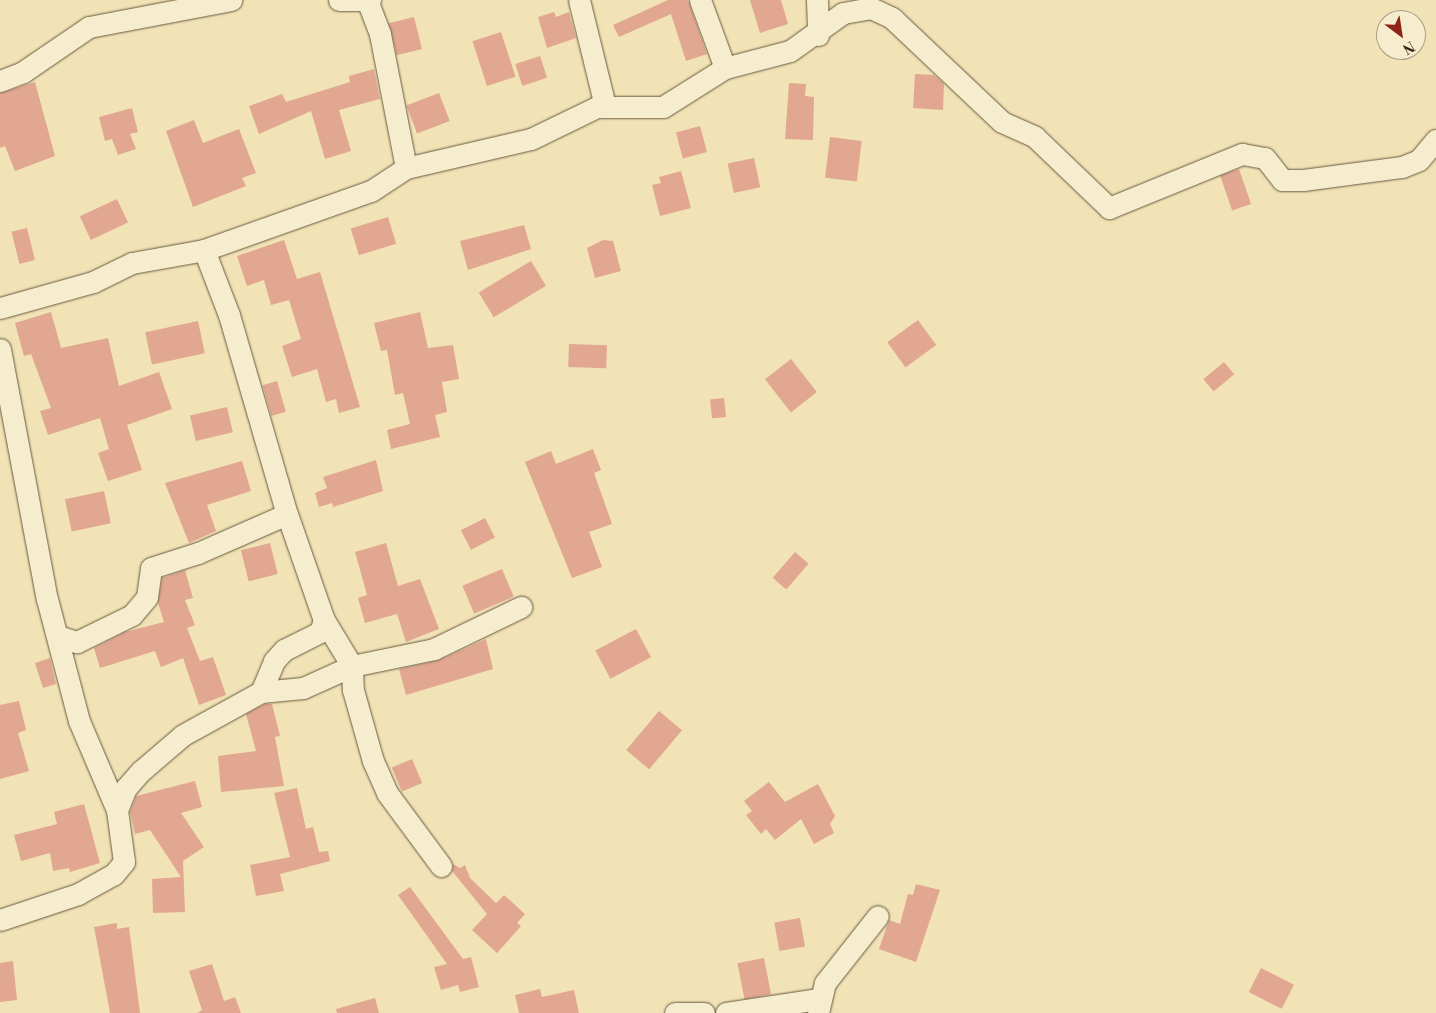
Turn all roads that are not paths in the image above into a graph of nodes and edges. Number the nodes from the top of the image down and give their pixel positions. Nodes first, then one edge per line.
1 (231, 0) edge
2 (339, 0) edge
3 (368, 0) edge
4 (579, 0) edge
5 (700, 0) edge
6 (817, 0) edge
7 (818, 35) junction
8 (725, 68) junction
9 (0, 81) edge
10 (605, 106) junction
11 (1436, 140) edge
12 (406, 168) junction
13 (204, 250) junction
14 (0, 308) edge
15 (0, 349) edge
16 (287, 514) junction
17 (521, 607) dead end
18 (324, 620) junction
19 (58, 636) junction
20 (352, 666) junction
21 (261, 692) junction
22 (117, 810) junction
23 (441, 866) dead end
24 (0, 908) edge
25 (36, 908) junction
26 (878, 916) dead end
27 (0, 920) edge
28 (819, 1006) edge
29 (675, 1013) edge
30 (704, 1013) edge
31 (726, 1013) edge

1 - 9 street
2 - 3 street
3 - 12 street
4 - 10 street
5 - 8 street
6 - 7 street
7 - 8 street
7 - 11 street
8 - 10 street
10 - 12 street
12 - 13 street
13 - 14 street
13 - 16 street
15 - 19 street
16 - 18 street
16 - 19 street
17 - 20 street
18 - 20 street
18 - 21 street
19 - 22 street
20 - 21 street
20 - 23 street
21 - 22 street
22 - 25 street
24 - 25 street
25 - 27 street
26 - 28 street
28 - 31 street
29 - 30 street

